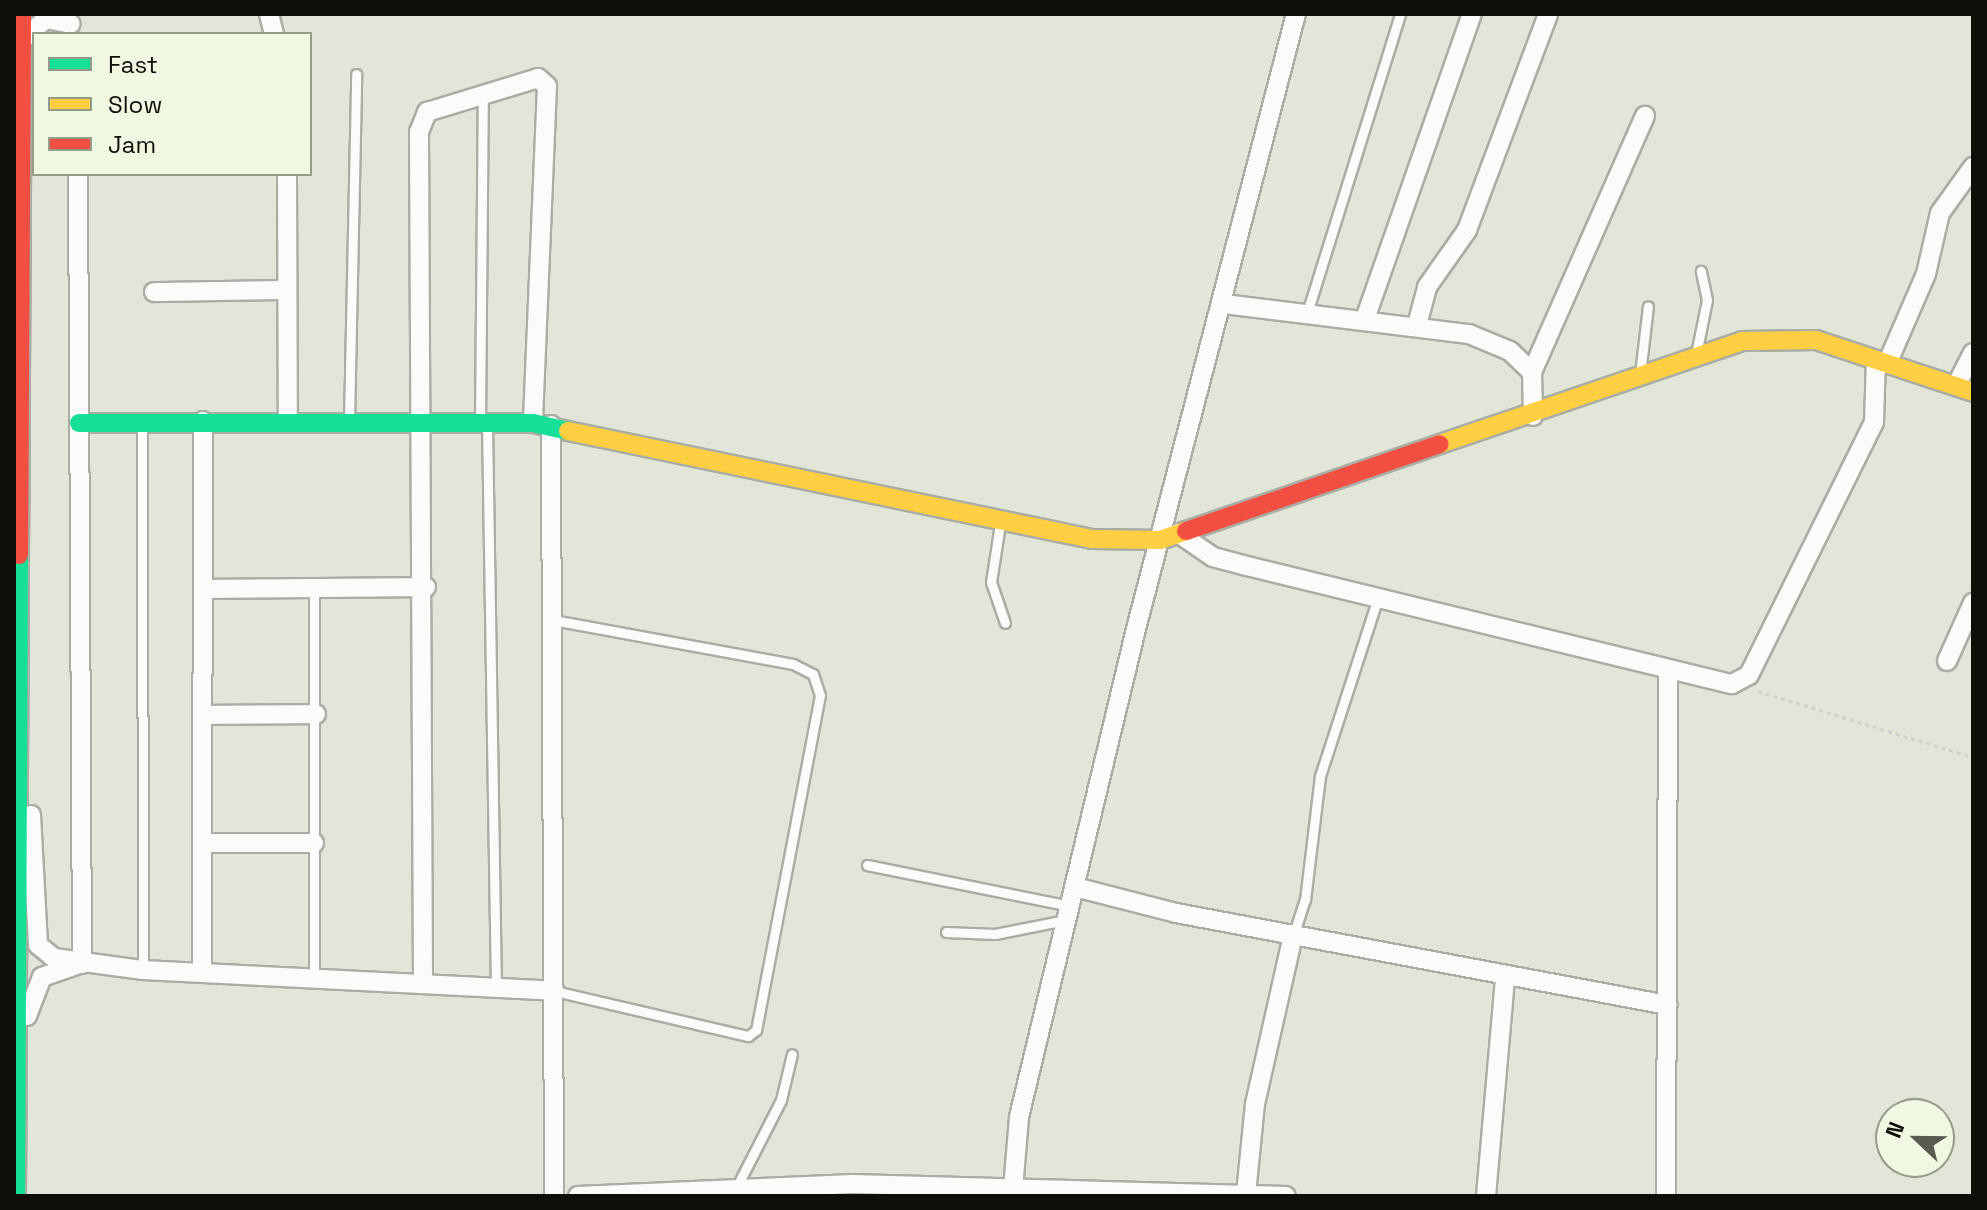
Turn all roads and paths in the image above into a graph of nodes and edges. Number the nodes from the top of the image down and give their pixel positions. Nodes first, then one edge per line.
1 (22, 14) edge
2 (1296, 14) edge
3 (1400, 14) edge
4 (1472, 14) edge
5 (1548, 14) edge
6 (71, 24) edge
7 (22, 40) junction
8 (356, 74) dead end
9 (483, 93) junction
10 (1645, 116) dead end
11 (1973, 167) edge
12 (78, 176) edge
13 (287, 176) edge
14 (1701, 271) dead end
15 (287, 290) junction
16 (154, 292) dead end
17 (1224, 304) junction
18 (1648, 306) dead end
19 (1307, 313) junction
20 (1365, 319) junction
21 (1417, 325) junction
22 (1973, 353) edge
23 (1695, 357) junction
24 (1882, 362) junction
25 (1532, 372) junction
26 (1640, 378) junction
27 (1965, 389) edge
28 (1533, 416) junction
29 (142, 421) junction
30 (203, 421) junction
31 (288, 421) junction
32 (349, 421) junction
33 (421, 422) junction
34 (483, 422) junction
35 (79, 423) junction
36 (542, 424) junction
37 (1000, 524) junction
38 (1178, 533) junction
39 (1160, 540) junction
40 (426, 587) junction
41 (314, 588) junction
42 (205, 589) junction
43 (1378, 597) junction
44 (1973, 603) edge
45 (553, 620) junction
46 (1005, 623) dead end
47 (1947, 661) dead end
48 (1668, 669) junction
49 (1732, 684) junction
50 (316, 714) junction
51 (205, 715) junction
52 (20, 721) junction
53 (1973, 757) edge
54 (14, 803) edge
55 (205, 843) junction
56 (314, 843) junction
57 (867, 865) dead end
58 (1072, 904) junction
59 (946, 932) dead end
60 (1293, 936) junction
61 (82, 964) junction
62 (143, 970) junction
63 (202, 972) junction
64 (314, 977) junction
65 (1505, 978) junction
66 (423, 980) junction
67 (496, 988) junction
68 (554, 991) junction
69 (1667, 1005) junction
70 (792, 1054) dead end
71 (18, 1058) junction
72 (1004, 1190) edge
73 (734, 1191) junction
74 (1156, 1192) edge
75 (1246, 1194) junction
76 (16, 1196) edge
77 (554, 1196) edge
78 (578, 1196) edge
79 (1286, 1196) edge
80 (1486, 1196) edge
81 (1666, 1196) edge

1 - 7 main road
2 - 17 street
3 - 19 lane
4 - 20 street
5 - 21 street
6 - 7 street
7 - 52 main road
8 - 32 lane
9 - 33 street
9 - 34 lane
9 - 36 street
10 - 25 street
11 - 24 street
12 - 35 street
13 - 15 street
14 - 23 lane
15 - 16 street
15 - 31 street
17 - 19 street
17 - 39 street
18 - 26 lane
19 - 20 street
20 - 21 street
21 - 25 street
22 - 27 street
23 - 24 main road
23 - 26 main road
24 - 27 main road
24 - 49 street
25 - 28 street
26 - 28 main road
28 - 38 main road
29 - 30 main road
29 - 35 main road
29 - 62 lane
30 - 31 main road
30 - 42 street
31 - 32 main road
32 - 33 main road
33 - 34 main road
33 - 40 street
34 - 36 main road
34 - 67 lane
35 - 61 street
36 - 37 main road
36 - 45 street
37 - 39 main road
37 - 46 lane
38 - 39 main road
38 - 43 street
39 - 58 street
40 - 41 street
40 - 66 street
41 - 42 street
41 - 50 lane
42 - 51 street
43 - 48 street
43 - 60 lane
44 - 47 street
45 - 68 street
45 - 68 lane
48 - 49 street
48 - 69 street
49 - 53 path
50 - 51 street
50 - 56 lane
51 - 55 street
52 - 54 main road
52 - 61 street
52 - 71 main road
55 - 56 street
55 - 63 street
56 - 64 lane
57 - 58 lane
58 - 59 lane
58 - 60 street
58 - 72 street
60 - 65 street
60 - 75 street
61 - 62 street
61 - 71 street
62 - 63 street
63 - 64 street
64 - 66 street
65 - 69 street
65 - 80 street
66 - 67 street
67 - 68 street
68 - 77 street
69 - 81 street
70 - 73 lane
71 - 76 main road
72 - 73 street
72 - 74 street
73 - 78 street
74 - 75 street
75 - 79 street

